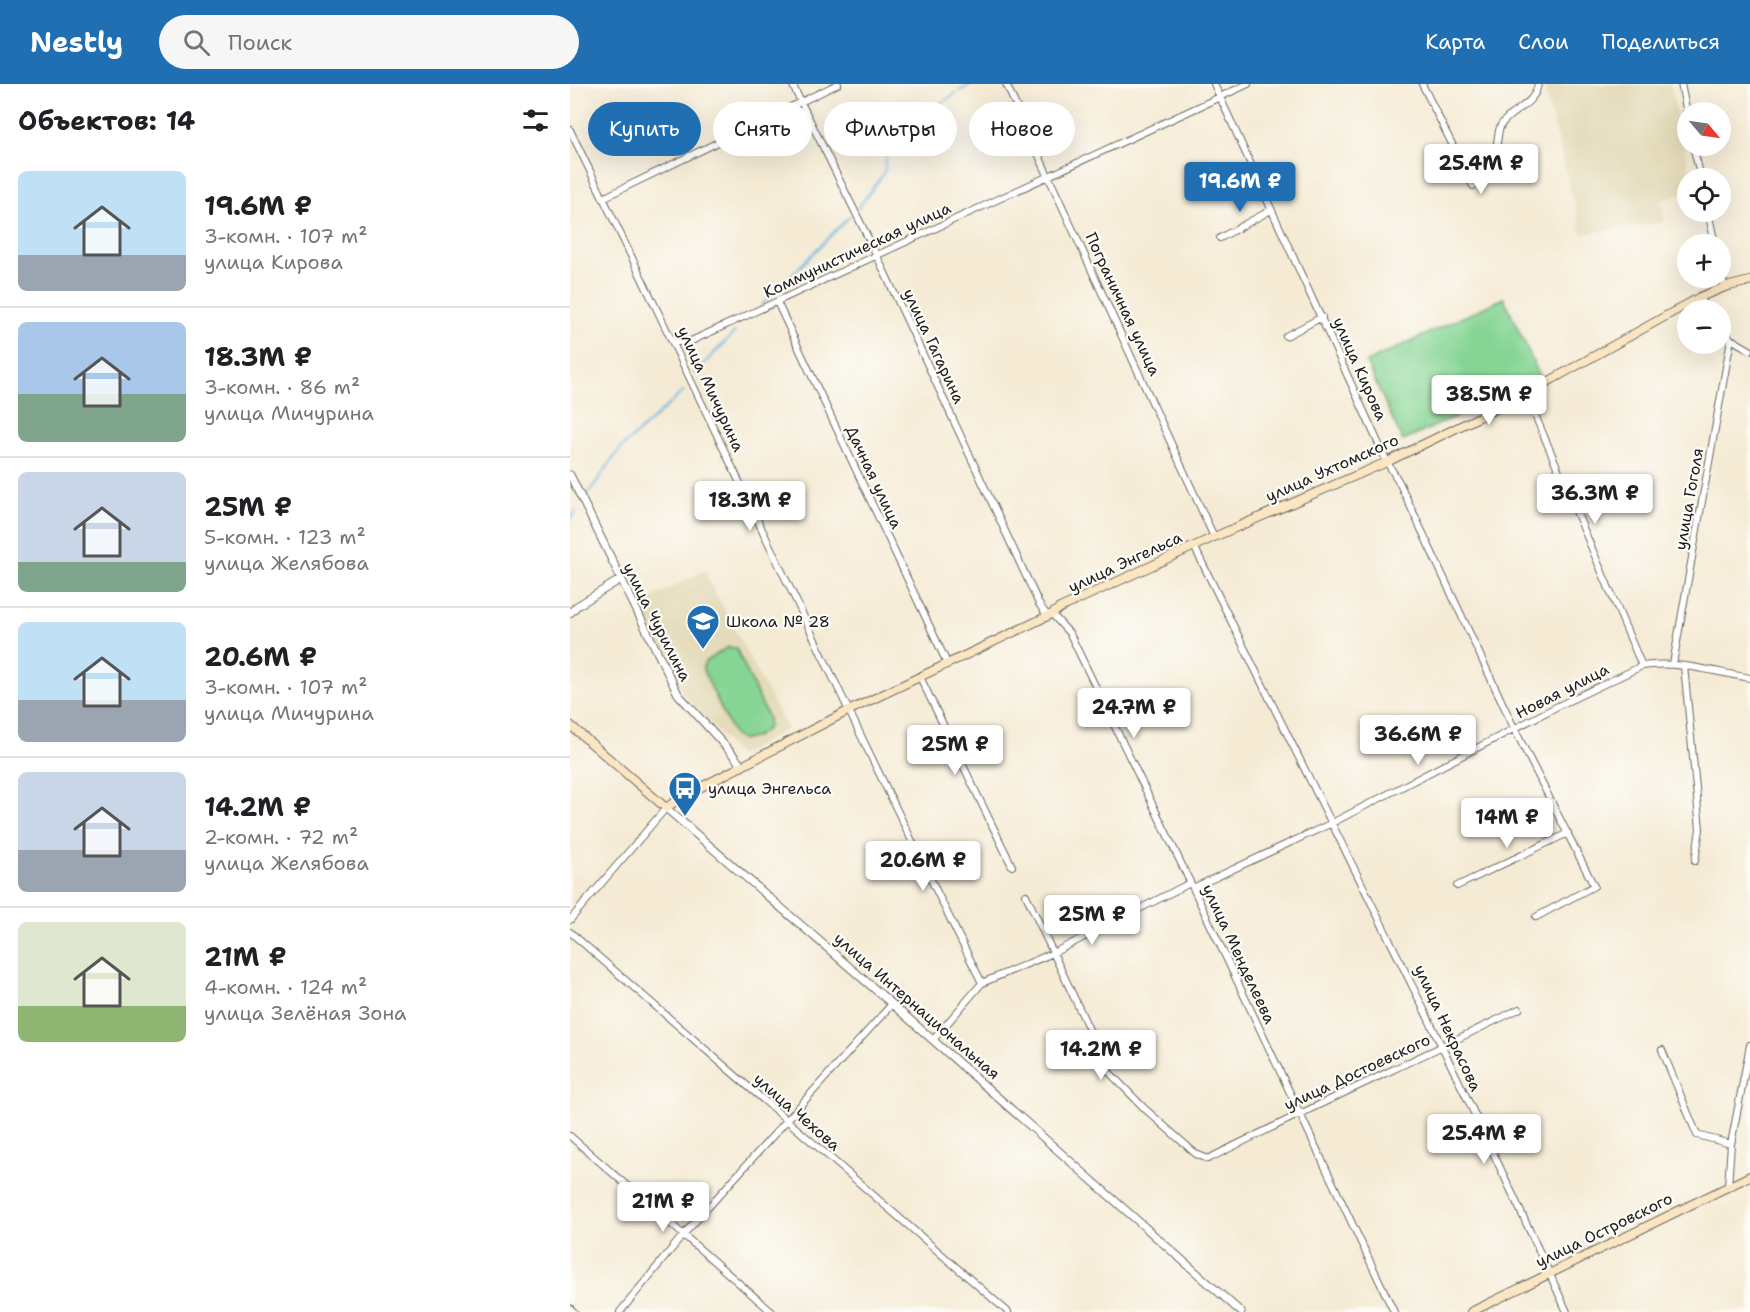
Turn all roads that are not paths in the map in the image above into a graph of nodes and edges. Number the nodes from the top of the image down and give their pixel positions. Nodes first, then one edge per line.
1 (792, 84) edge
2 (838, 84) edge
3 (1006, 84) edge
4 (1214, 84) edge
5 (1248, 84) edge
6 (1422, 84) edge
7 (1538, 84) edge
8 (1681, 84) edge
9 (1220, 98) junction
10 (801, 102) edge
11 (803, 102) edge
12 (1685, 102) edge
13 (812, 125) edge
14 (570, 130) edge
15 (713, 145) edge
16 (1049, 175) junction
17 (603, 198) junction
18 (1271, 210) junction
19 (1220, 238) dead end
20 (877, 256) junction
21 (1750, 281) edge
22 (1731, 286) edge
23 (1722, 288) edge
24 (1700, 297) junction
25 (1702, 300) edge
26 (777, 302) junction
27 (1322, 317) junction
28 (1286, 336) dead end
29 (1731, 339) edge
30 (674, 342) junction
31 (1750, 350) edge
32 (1728, 354) edge
33 (1526, 394) junction
34 (1387, 462) junction
35 (570, 475) edge
36 (1214, 537) junction
37 (1194, 546) junction
38 (621, 579) junction
39 (570, 613) edge
40 (1052, 614) junction
41 (947, 663) junction
42 (1673, 664) junction
43 (1642, 666) junction
44 (1684, 666) junction
45 (921, 677) junction
46 (1750, 678) edge
47 (848, 711) junction
48 (570, 725) edge
49 (1515, 730) junction
50 (742, 767) junction
51 (666, 808) junction
52 (1332, 823) junction
53 (1568, 833) junction
54 (1695, 861) dead end
55 (1012, 866) dead end
56 (1192, 886) junction
57 (1457, 886) dead end
58 (1026, 895) dead end
59 (1536, 917) dead end
60 (570, 920) edge
61 (570, 932) edge
62 (1053, 953) junction
63 (982, 983) junction
64 (892, 1004) junction
65 (1519, 1009) dead end
66 (933, 1040) junction
67 (1750, 1045) edge
68 (1443, 1047) junction
69 (1662, 1050) dead end
70 (1299, 1113) junction
71 (786, 1121) junction
72 (570, 1136) edge
73 (1731, 1144) junction
74 (1750, 1176) edge
75 (1728, 1186) junction
76 (684, 1234) junction
77 (1550, 1273) junction
78 (570, 1308) edge
79 (574, 1312) edge
80 (620, 1312) edge
81 (772, 1312) edge
82 (1008, 1312) edge
83 (1241, 1312) edge
84 (1394, 1312) edge
85 (1471, 1312) edge
86 (1567, 1312) edge

1 - 10 street, улица Гагарина
2 - 11 street
3 - 16 street, Пограничная улица
4 - 9 street, улица Кирова
5 - 9 street, Коммунистическая улица
6 - 7 street
8 - 12 street
9 - 16 street, Коммунистическая улица
9 - 18 street, улица Кирова
13 - 20 street, улица Гагарина
14 - 17 street, улица Мичурина
15 - 17 street
16 - 20 street, Коммунистическая улица
16 - 36 street, Пограничная улица
17 - 30 street, улица Мичурина
18 - 19 street
18 - 27 street, улица Кирова
20 - 26 street, Коммунистическая улица
20 - 40 street, улица Гагарина
21 - 22 main road, улица Ухтомского
23 - 24 main road, улица Ухтомского
24 - 25 street
24 - 33 main road, улица Ухтомского
26 - 30 street, Коммунистическая улица
26 - 41 street, Дачная улица
27 - 28 street
27 - 34 street, улица Кирова
29 - 31 street
30 - 47 street, улица Мичурина
32 - 42 street, улица Гоголя
33 - 34 main road, улица Ухтомского
33 - 43 street
34 - 36 main road, улица Ухтомского
34 - 49 street, улица Кирова
35 - 38 street, улица Чурилина
36 - 37 main road, улица Энгельса
37 - 40 main road, улица Энгельса
37 - 52 street, улица Некрасова
38 - 39 street
38 - 50 street, улица Чурилина
40 - 41 main road, улица Энгельса
40 - 56 street, улица Менделеева
41 - 45 main road, улица Энгельса
42 - 43 street, Новая улица
42 - 44 street, Новая улица
43 - 49 street, Новая улица
44 - 46 street, Новая улица
44 - 54 street
45 - 47 main road, улица Энгельса
45 - 55 street
47 - 50 main road, улица Энгельса
47 - 63 street, улица Мичурина
48 - 51 main road, улица Интернациональная
49 - 52 street, Новая улица
49 - 53 street, улица Кирова
50 - 51 main road, улица Энгельса
51 - 60 street, улица Энгельса
51 - 64 street, улица Интернациональная
52 - 56 street, Новая улица
52 - 68 street, улица Некрасова
53 - 57 street
53 - 59 street, улица Кирова
56 - 62 street, Новая улица
56 - 70 street, улица Менделеева
58 - 62 street
61 - 71 street, улица Чехова
62 - 63 street, Новая улица
62 - 70 street, улица Достоевского
63 - 66 street
64 - 66 street, улица Интернациональная
64 - 71 street
65 - 68 street, улица Достоевского
66 - 83 street, улица Интернациональная
67 - 73 street
68 - 70 street, улица Достоевского
68 - 77 street, улица Некрасова
69 - 73 street
70 - 84 street, улица Менделеева
71 - 76 street
71 - 82 street, улица Чехова
72 - 76 street
73 - 75 street
74 - 75 main road, улица Островского
75 - 77 main road, улица Островского
76 - 80 street
76 - 81 street
77 - 85 main road, улица Островского
77 - 86 street, улица Некрасова
78 - 79 street

